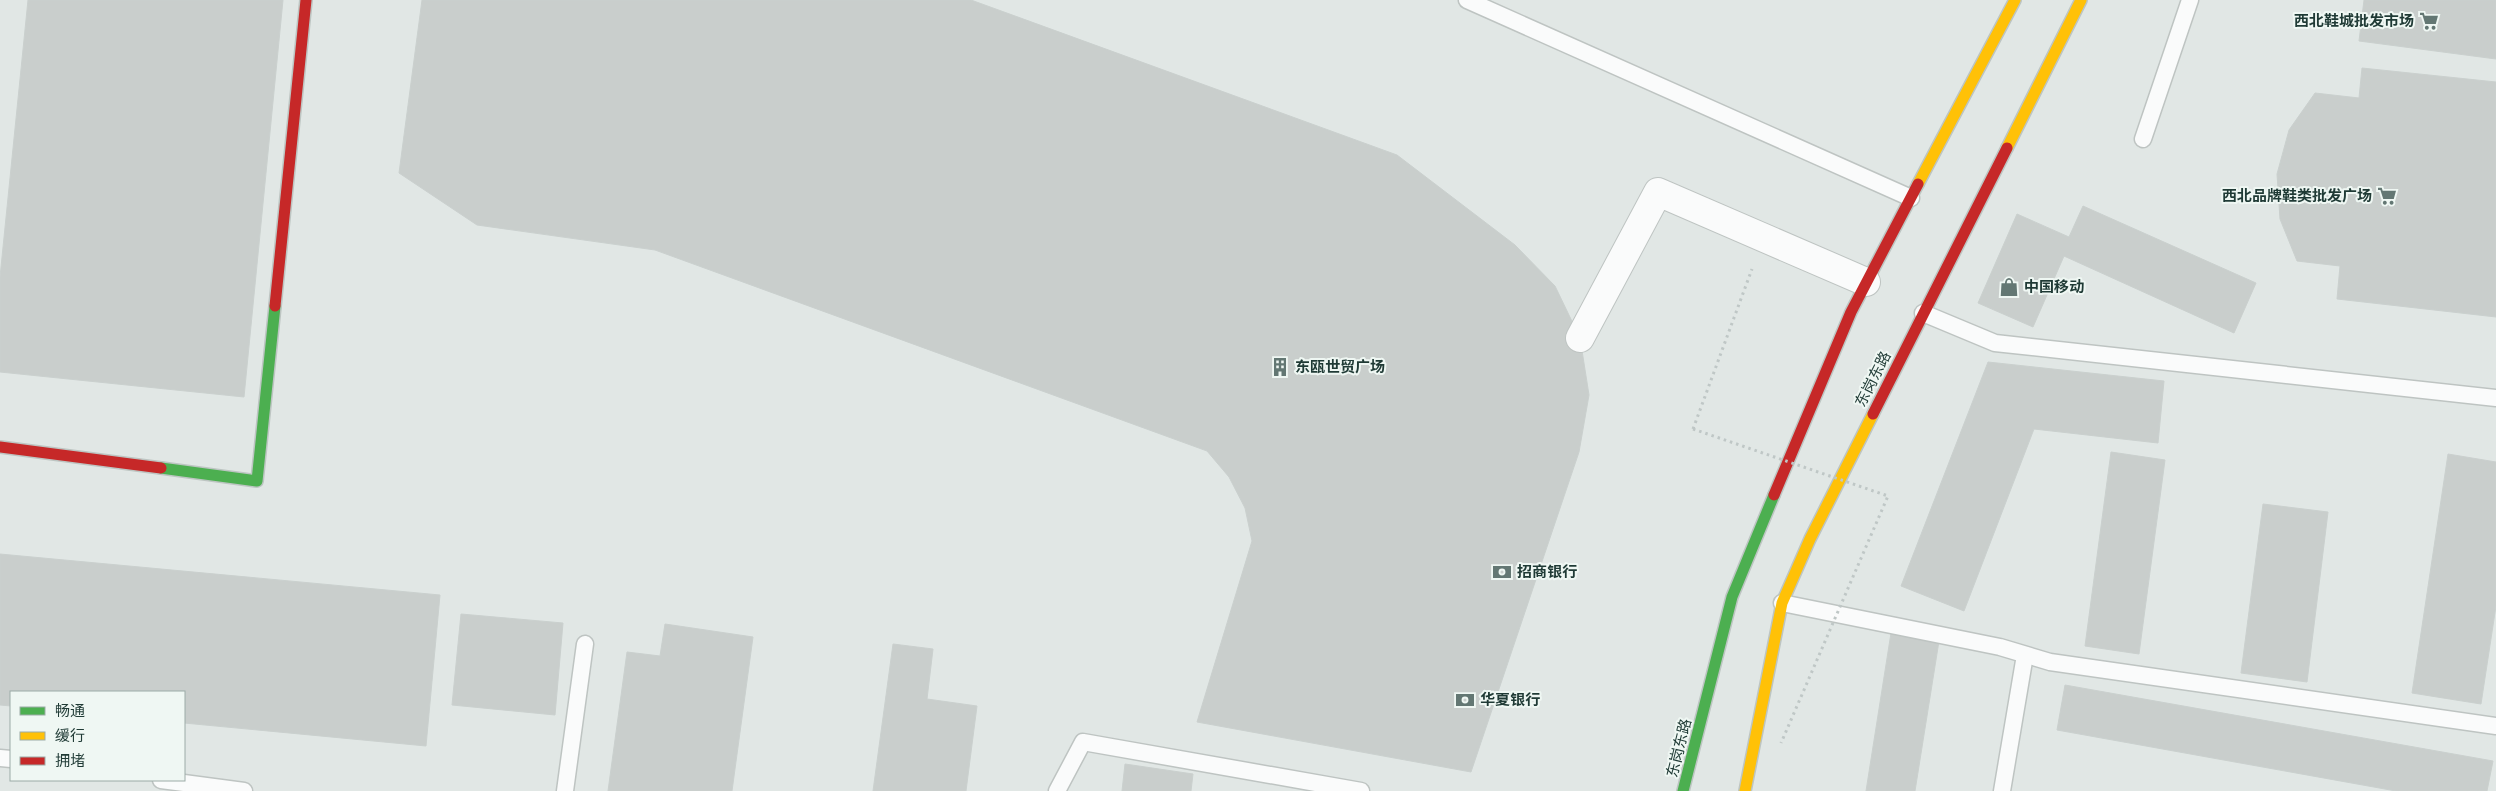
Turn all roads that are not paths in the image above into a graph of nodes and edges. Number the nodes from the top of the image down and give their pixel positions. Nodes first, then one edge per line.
1 (306, 0) edge
2 (1467, 0) edge
3 (2015, 0) edge
4 (2081, 0) edge
5 (2190, 0) edge
6 (2143, 139) dead end
7 (1911, 198) junction
8 (1866, 282) junction
9 (1924, 313) junction
10 (1580, 338) dead end
11 (2496, 398) edge
12 (0, 447) edge
13 (1782, 603) junction
14 (585, 644) dead end
15 (2025, 654) junction
16 (2496, 726) edge
17 (169, 781) edge
18 (244, 791) edge
19 (565, 791) edge
20 (1057, 791) edge
21 (1361, 791) edge
22 (1683, 791) edge
23 (1745, 791) edge
24 (2002, 791) edge

1 - 12 main road
2 - 7 lane
3 - 7 main road, 东岗东路
4 - 9 main road, 东岗东路
5 - 6 lane
7 - 8 main road, 东岗东路
8 - 10 street
8 - 22 main road, 东岗东路
9 - 11 lane
9 - 13 main road, 东岗东路
13 - 15 lane
13 - 23 main road, 东岗东路
14 - 19 lane
15 - 16 lane
15 - 24 lane
17 - 18 lane
20 - 21 lane

